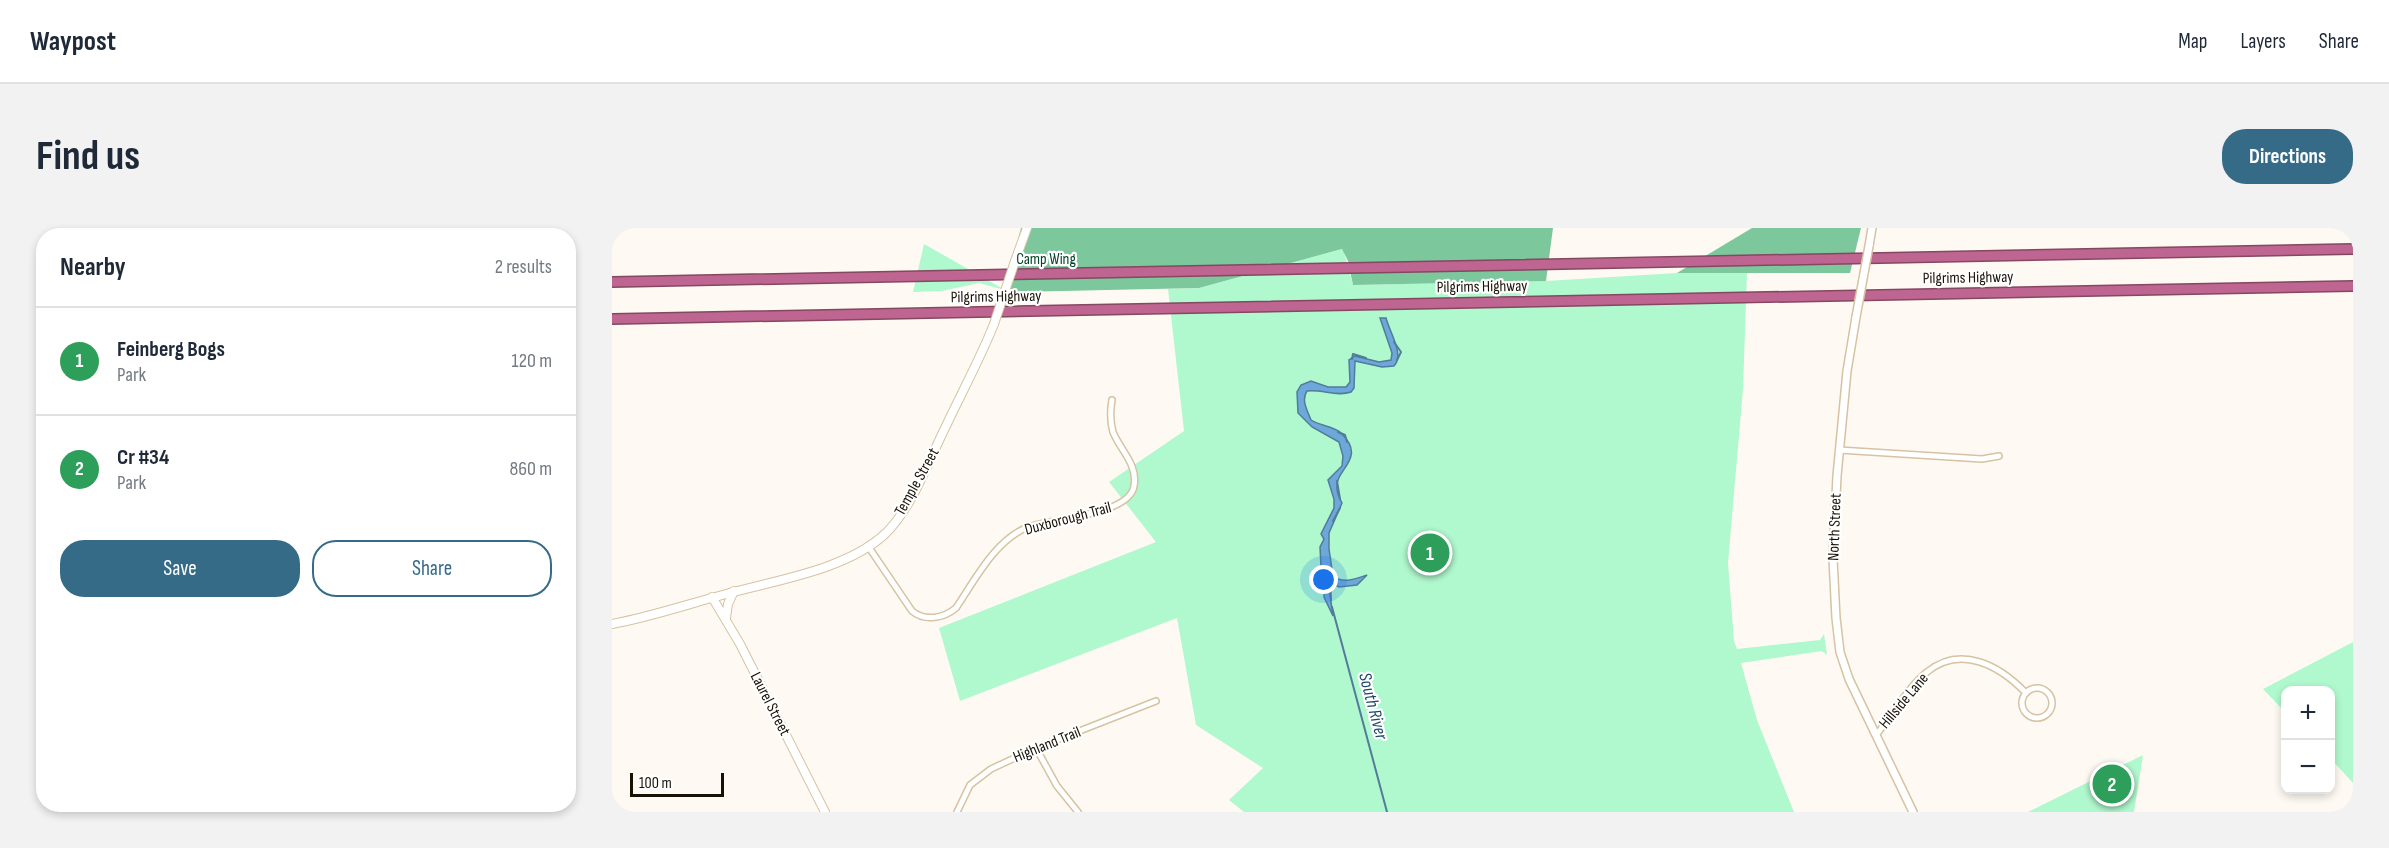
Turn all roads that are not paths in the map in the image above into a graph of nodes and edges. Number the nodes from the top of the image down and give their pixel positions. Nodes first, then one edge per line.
1 (1027, 228) edge
2 (1872, 228) edge
3 (2353, 249) edge
4 (612, 282) edge
5 (2353, 286) edge
6 (612, 319) edge
7 (1112, 400) dead end
8 (1839, 450) junction
9 (1999, 456) dead end
10 (868, 546) junction
11 (734, 591) junction
12 (712, 597) junction
13 (726, 618) junction
14 (612, 624) edge
15 (2026, 693) junction
16 (1156, 701) dead end
17 (1877, 734) junction
18 (1036, 748) junction
19 (825, 812) edge
20 (957, 812) edge
21 (1077, 812) edge
22 (1913, 812) edge

1 - 10 main road, Temple Street, bridge
2 - 8 street, North Street, bridge
3 - 4 highway, Pilgrims Highway
5 - 6 highway, Pilgrims Highway
7 - 10 street, Duxborough Trail
8 - 9 street
8 - 17 street, North Street
10 - 11 main road, Temple Street
11 - 12 main road, Temple Street
11 - 13 main road
12 - 13 main road, Laurel Street
12 - 14 main road, Temple Street
13 - 19 main road, Laurel Street
15 - 15 street
15 - 17 street, Hillside Lane
16 - 18 street, Highland Trail
17 - 22 street, North Street
18 - 20 street, Highland Trail
18 - 21 street

